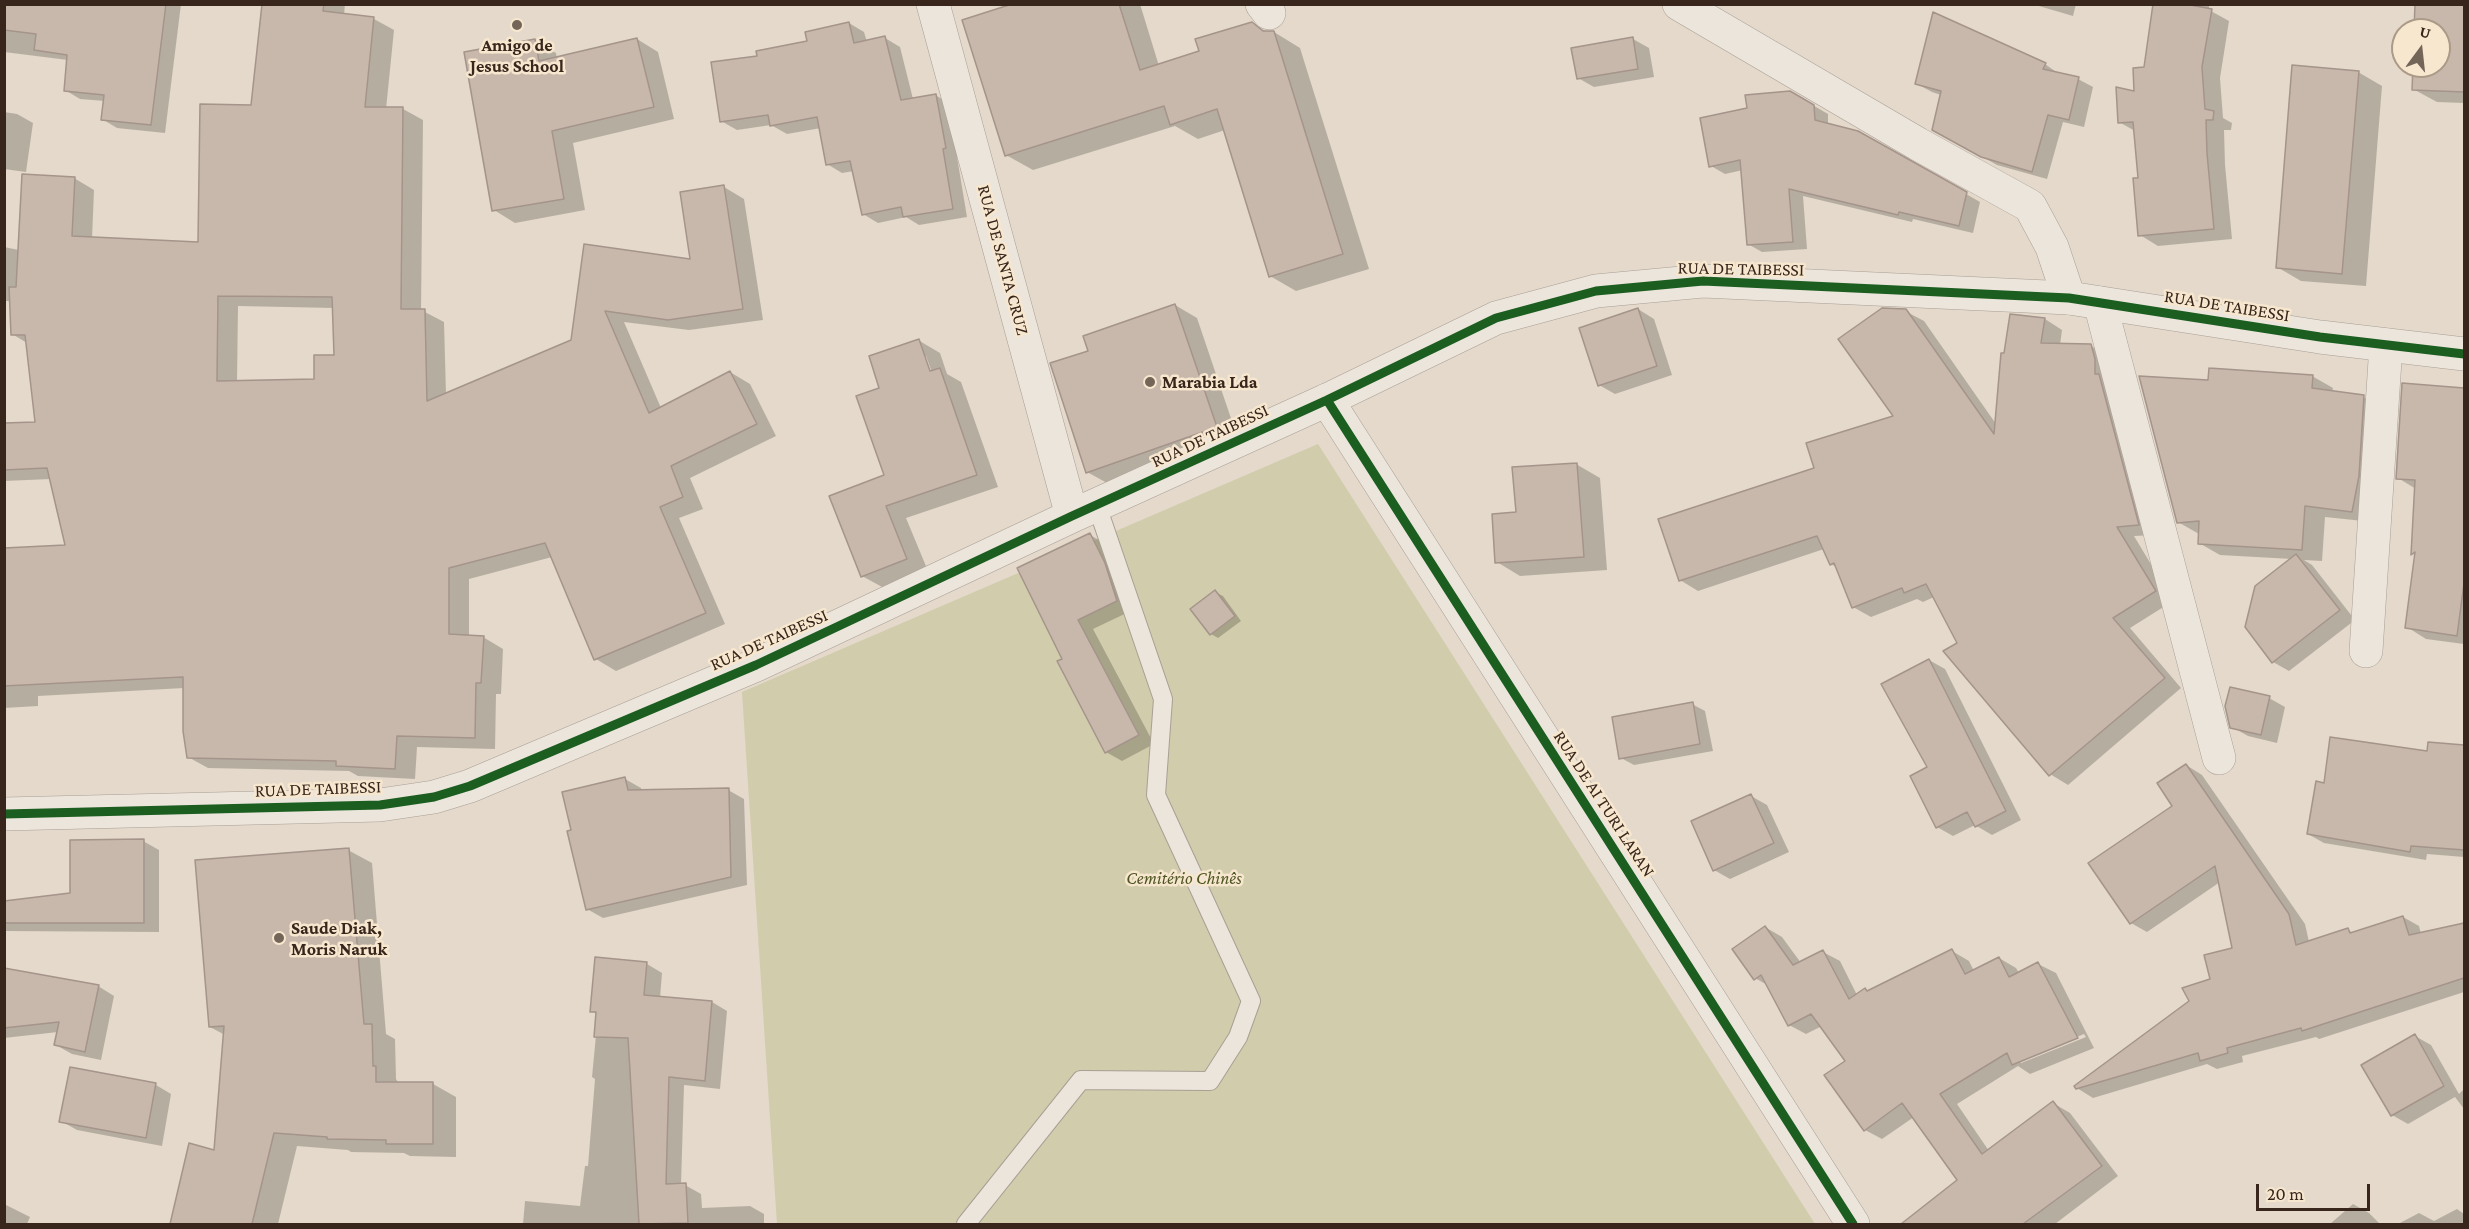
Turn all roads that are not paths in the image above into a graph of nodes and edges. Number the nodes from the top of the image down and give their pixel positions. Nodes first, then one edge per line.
1 (933, 4) edge
2 (1679, 4) edge
3 (2084, 301) junction
4 (2386, 345) junction
5 (2464, 354) edge
6 (1327, 400) junction
7 (1085, 511) junction
8 (2366, 651) dead end
9 (2219, 758) dead end
10 (4, 814) edge
11 (966, 1224) edge
12 (1853, 1224) edge

1 - 7 street, RUA DE SANTA CRUZ
2 - 3 street
3 - 4 street, RUA DE TAIBESSI
3 - 6 street, RUA DE TAIBESSI
3 - 9 street
4 - 5 street, RUA DE TAIBESSI
4 - 8 street
6 - 7 street, RUA DE TAIBESSI
6 - 12 street, RUA DE AI TURI LARAN
7 - 10 street, RUA DE TAIBESSI
7 - 11 lane

